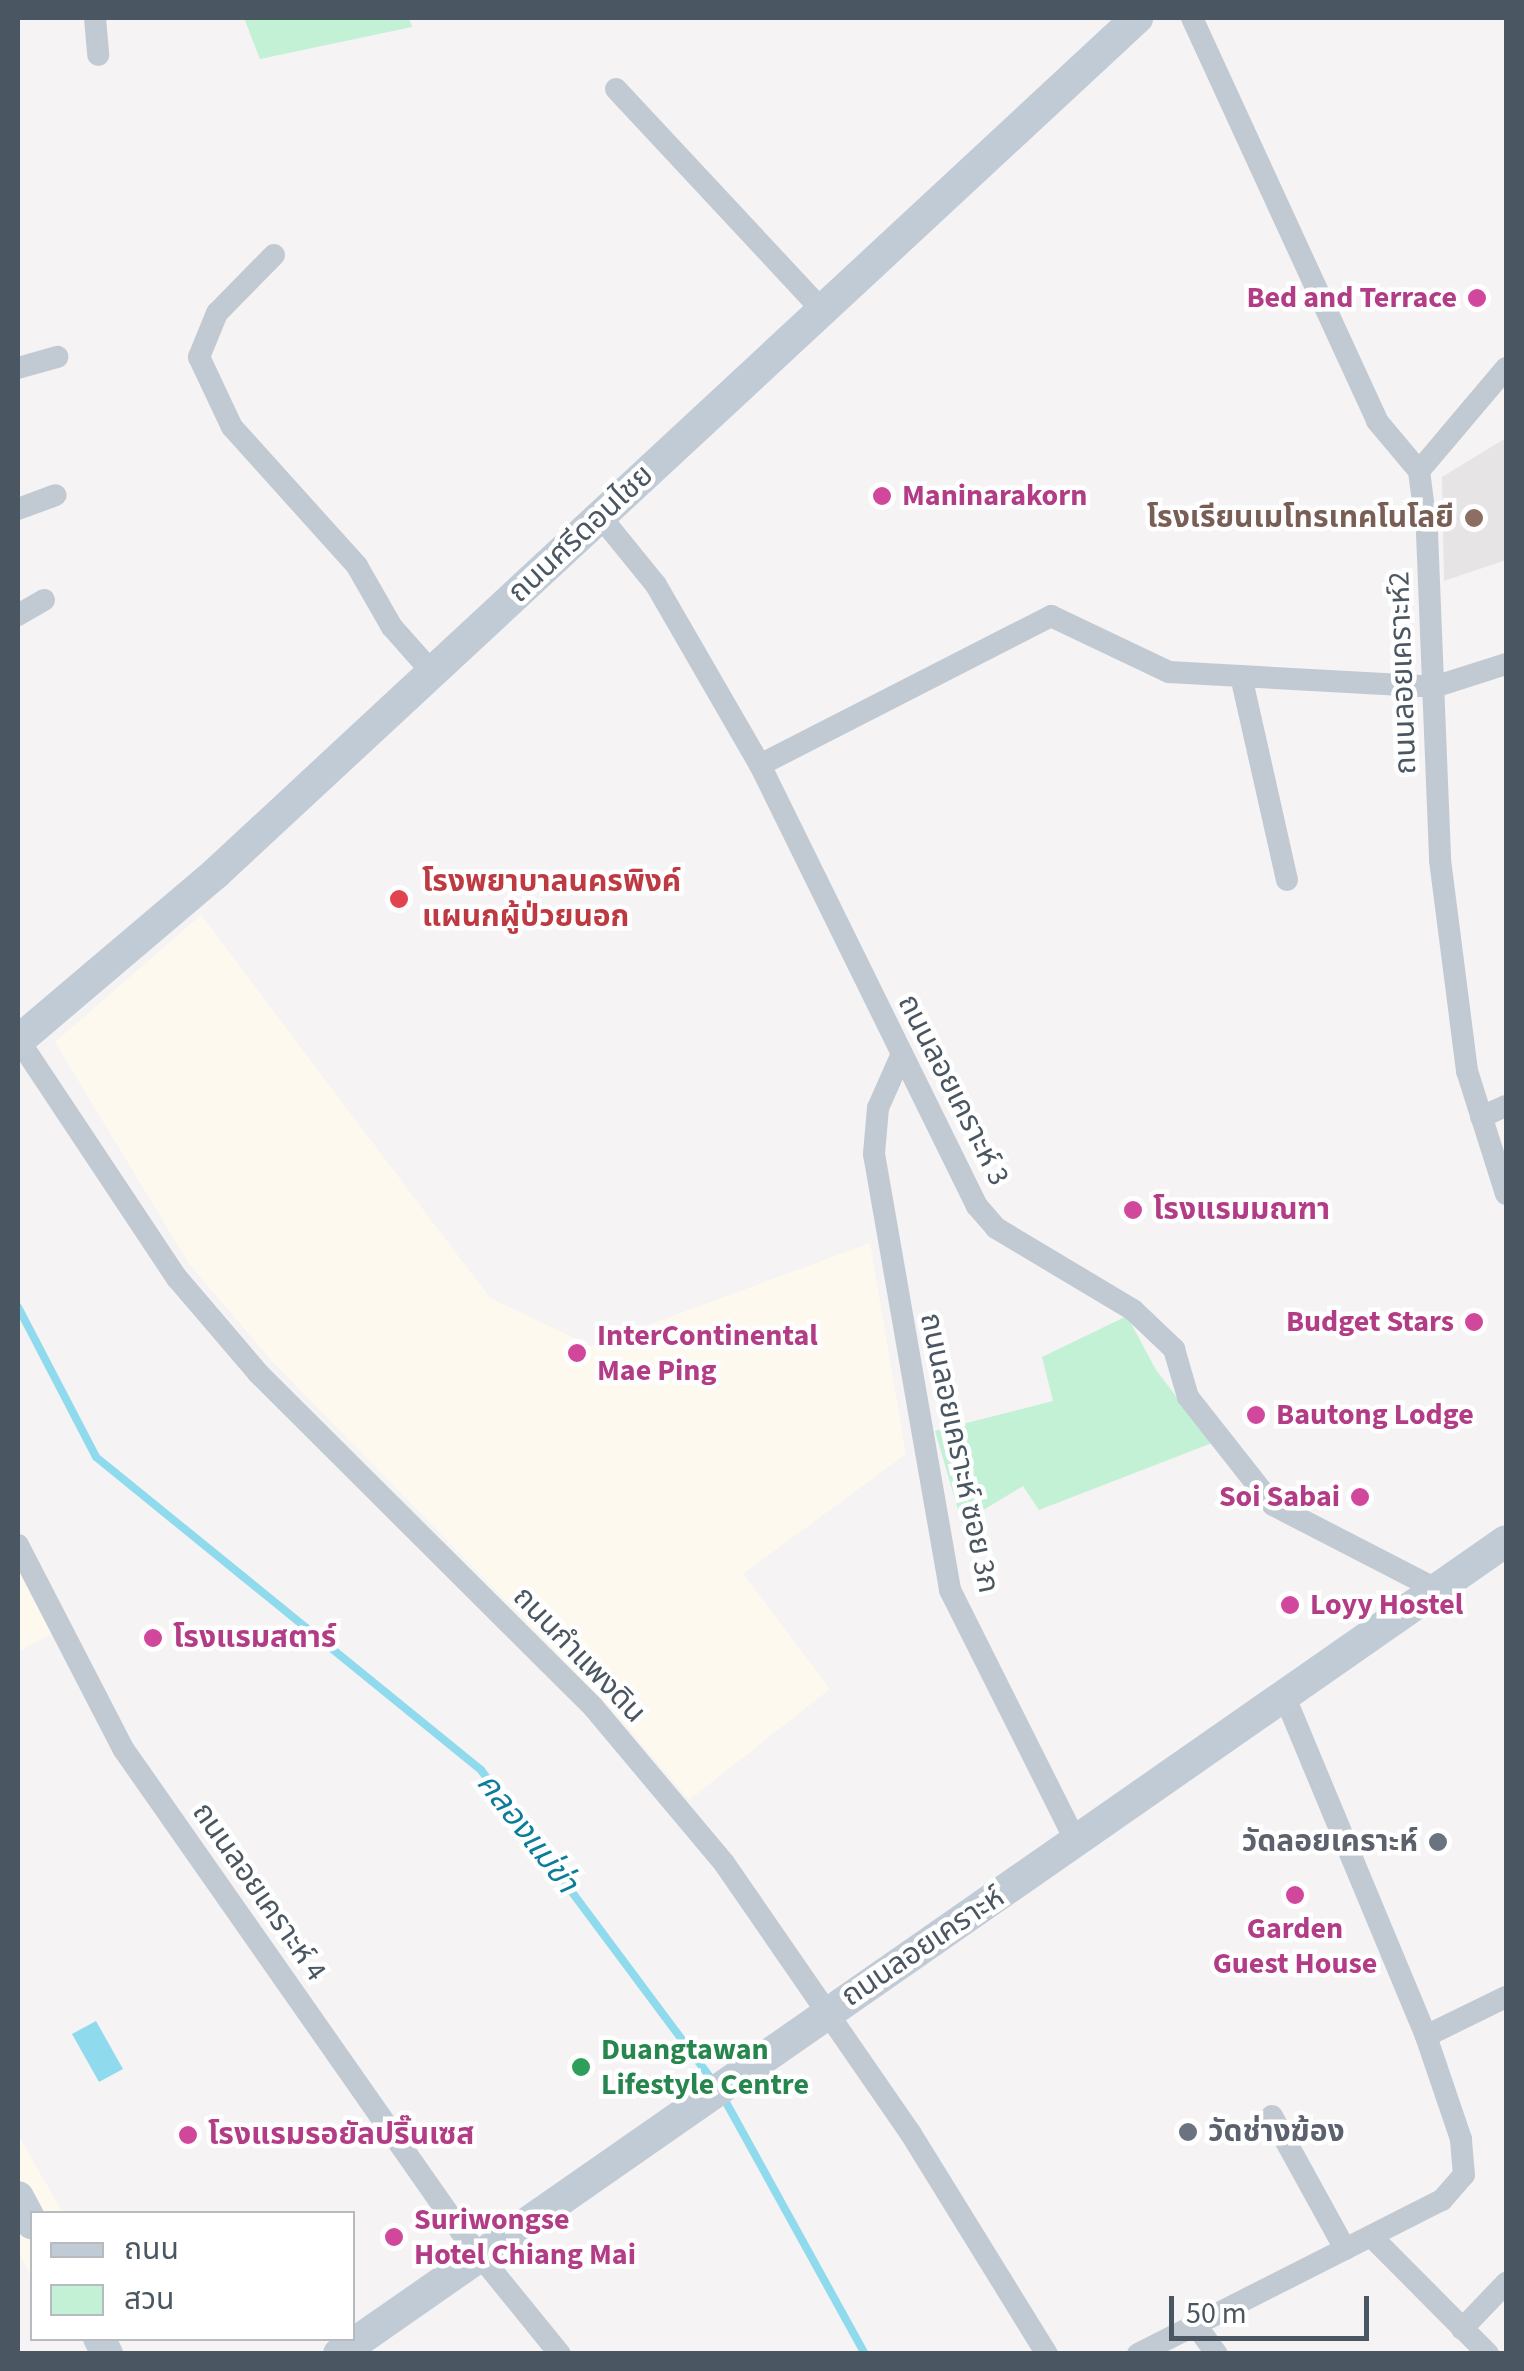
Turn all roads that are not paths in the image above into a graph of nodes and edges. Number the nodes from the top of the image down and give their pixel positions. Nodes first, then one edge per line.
1 (95, 18) edge
2 (1137, 18) edge
3 (1192, 18) edge
4 (98, 55) dead end
5 (616, 89) dead end
6 (274, 256) dead end
7 (821, 310) junction
8 (57, 357) dead end
9 (18, 368) edge
10 (1506, 368) edge
11 (1419, 471) junction
12 (56, 495) dead end
13 (18, 508) edge
14 (600, 516) junction
15 (44, 600) dead end
16 (18, 615) edge
17 (1506, 664) edge
18 (432, 672) junction
19 (1240, 676) junction
20 (1434, 687) junction
21 (760, 766) junction
22 (1287, 880) dead end
23 (18, 1040) edge
24 (901, 1056) junction
25 (1506, 1106) edge
26 (1481, 1117) junction
27 (1506, 1194) edge
28 (1506, 1542) edge
29 (18, 1545) edge
30 (1438, 1590) junction
31 (1286, 1699) junction
32 (1076, 1842) junction
33 (1506, 1997) edge
34 (830, 2010) junction
35 (1426, 2036) junction
36 (1272, 2116) dead end
37 (18, 2197) edge
38 (30, 2219) edge
39 (1371, 2236) junction
40 (1345, 2249) junction
41 (479, 2256) junction
42 (1506, 2283) edge
43 (1195, 2324) junction
44 (1462, 2329) junction
45 (339, 2354) edge
46 (560, 2354) edge
47 (1047, 2354) edge
48 (1138, 2354) edge
49 (1217, 2354) edge
50 (1488, 2354) edge

1 - 4 street
2 - 7 street, ถนนศรีดอนไชย
3 - 11 street
5 - 7 street
6 - 18 street
7 - 14 street, ถนนศรีดอนไชย
8 - 9 street
10 - 11 street
11 - 20 street, ถนนลอยเคราะห์2
12 - 13 street
14 - 18 street, ถนนศรีดอนไชย
14 - 21 street, ถนนลอยเคราะห์ 3
15 - 16 street
17 - 20 street
18 - 23 street, ถนนศรีดอนไชย
19 - 20 street
19 - 21 street
19 - 22 street
20 - 26 street, ถนนลอยเคราะห์2
21 - 24 street, ถนนลอยเคราะห์ 3
23 - 34 street, ถนนกำแพงดิน
24 - 30 street, ถนนลอยเคราะห์ 3
24 - 32 street, ถนนลอยเคราะห์ ซอย 3ก
25 - 26 street
26 - 27 street, ถนนลอยเคราะห์2
28 - 30 street, ถนนลอยเคราะห์
29 - 41 street, ถนนลอยเคราะห์ 4
30 - 31 street, ถนนลอยเคราะห์
31 - 32 street, ถนนลอยเคราะห์
31 - 35 street
32 - 34 street, ถนนลอยเคราะห์
33 - 35 street
34 - 41 street, ถนนลอยเคราะห์
34 - 47 street, ถนนกำแพงดิน
35 - 39 street
36 - 40 street
37 - 38 street
39 - 40 street
39 - 44 street
40 - 43 street
41 - 45 street, ถนนลอยเคราะห์
41 - 46 street, ถนนลอยเคราะห์ 4
42 - 44 street
43 - 48 street
43 - 49 street
44 - 50 street

